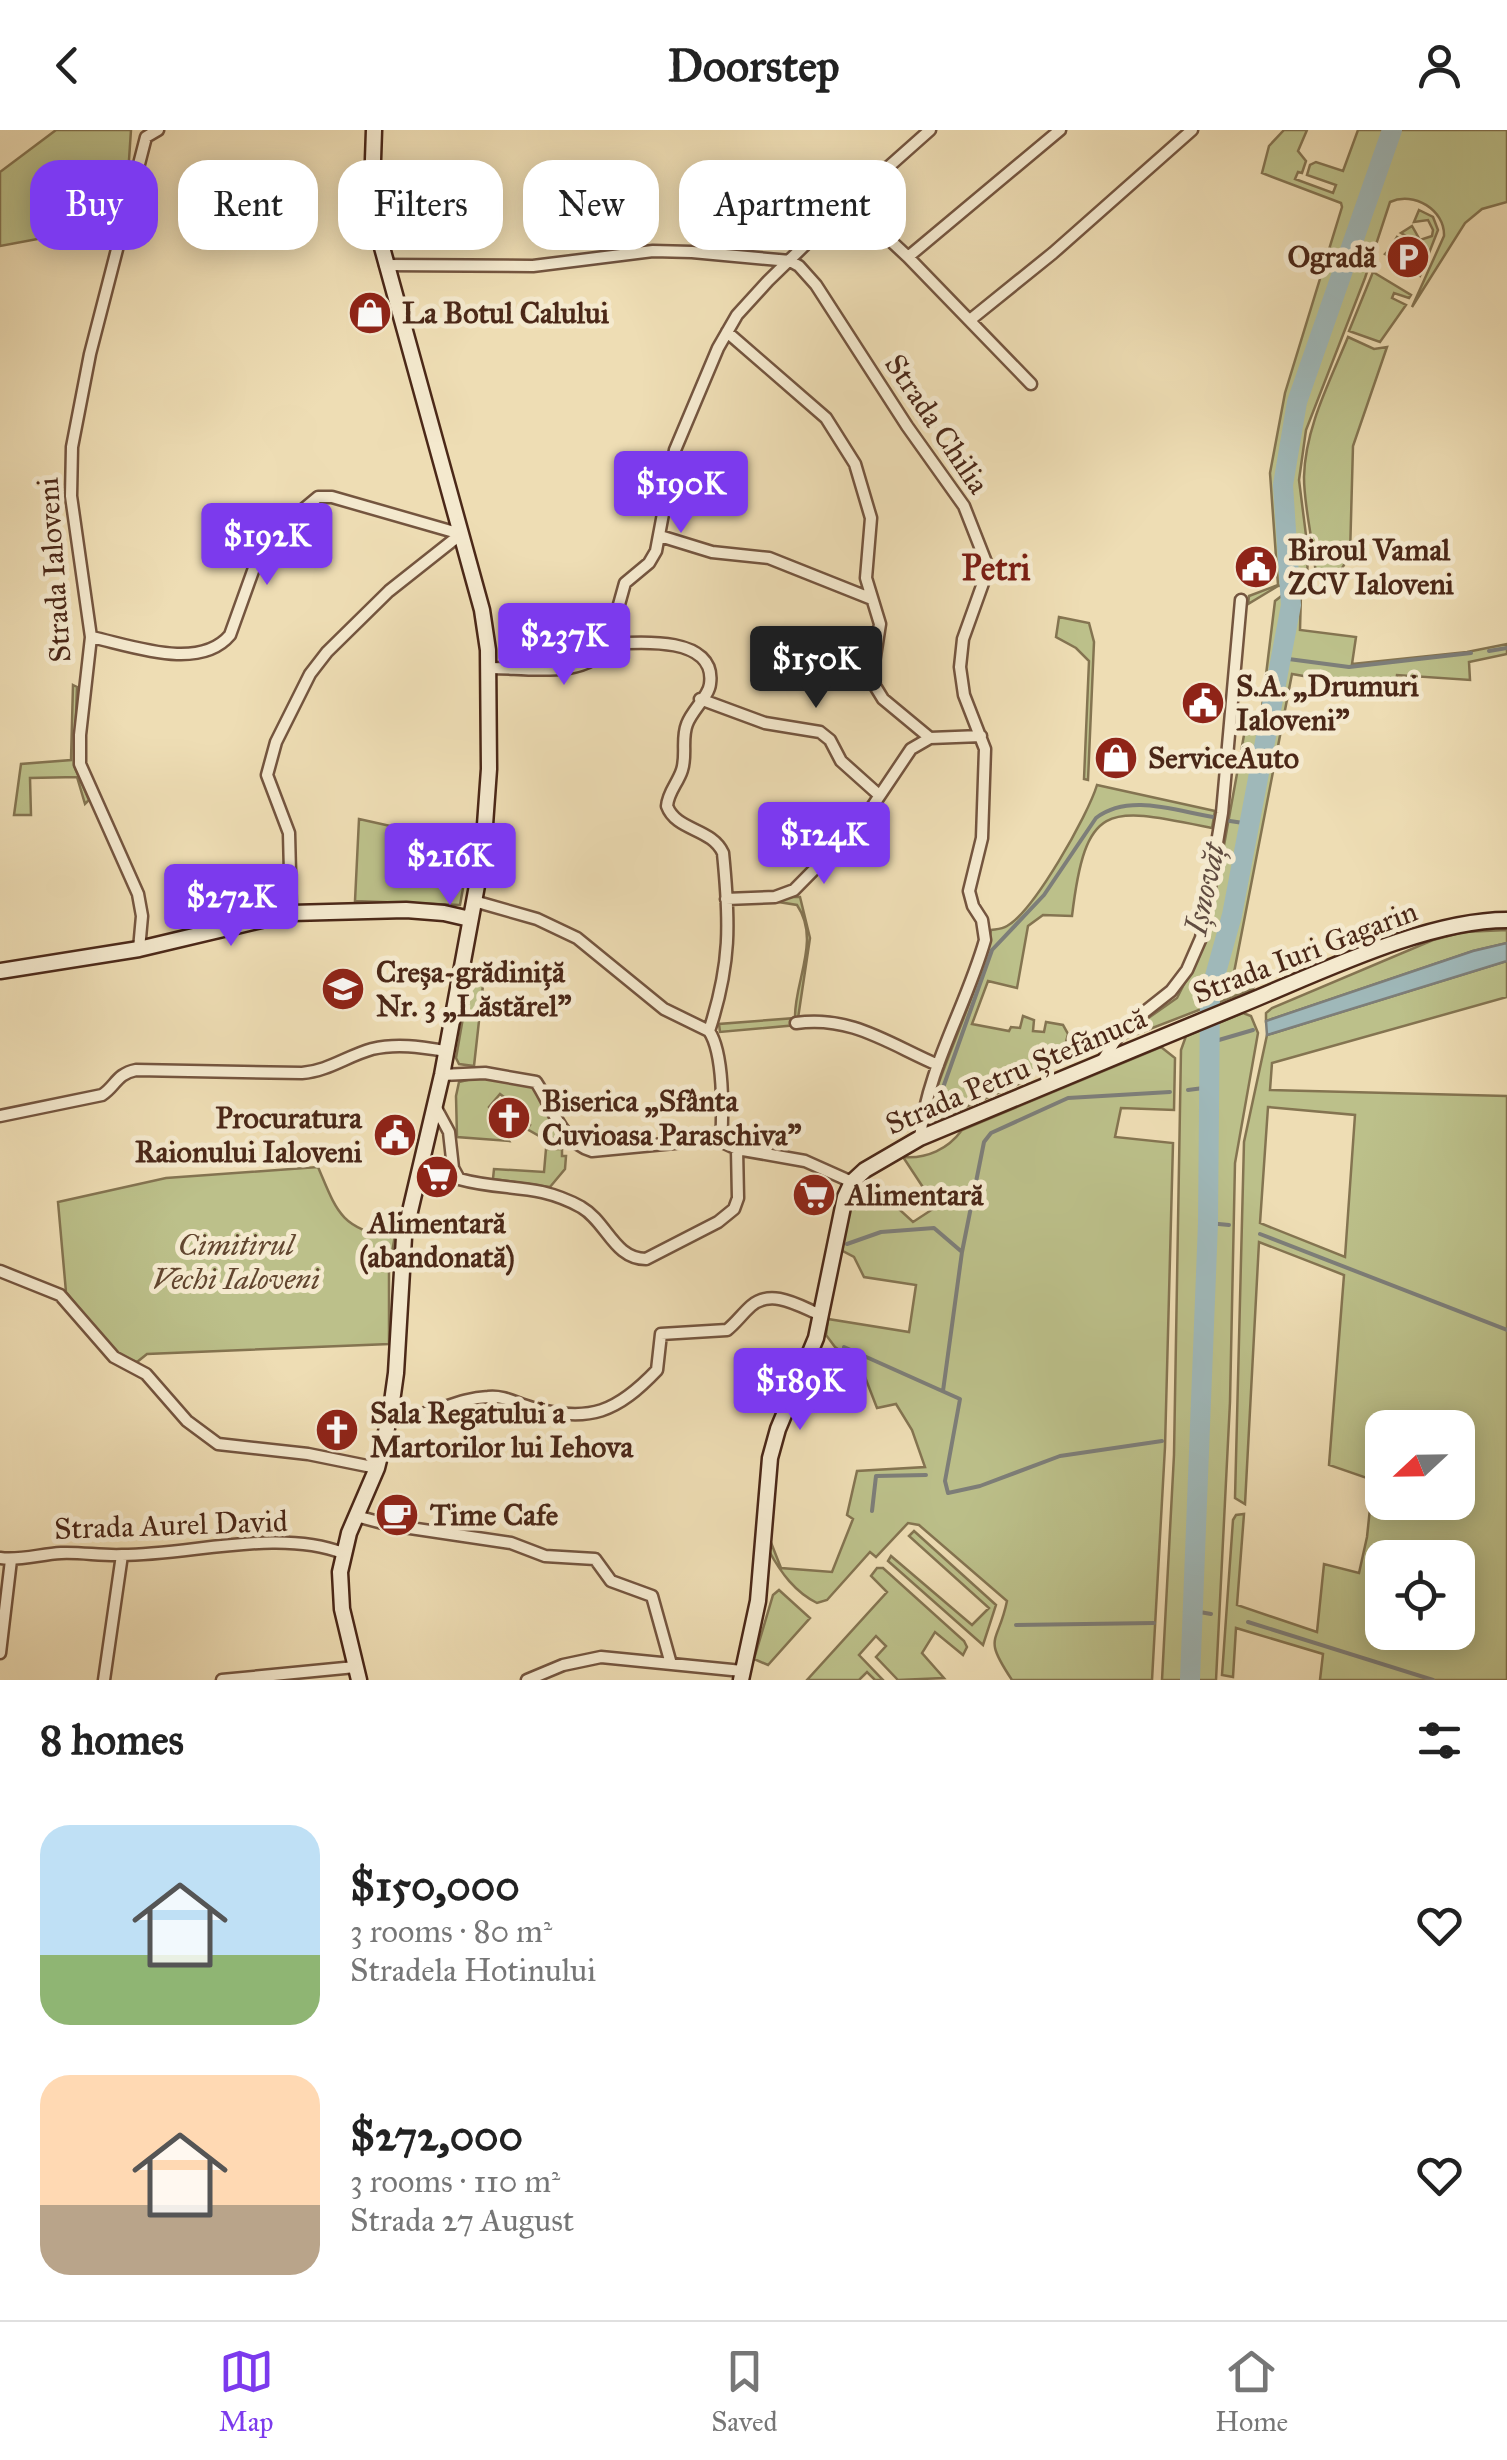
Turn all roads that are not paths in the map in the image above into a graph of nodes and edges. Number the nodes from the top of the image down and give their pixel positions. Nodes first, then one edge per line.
1 (158, 130) edge
2 (374, 130) edge
3 (930, 130) edge
4 (1060, 130) edge
5 (1192, 130) edge
6 (896, 160) edge
7 (801, 250) edge
8 (900, 250) edge
9 (908, 257) junction
10 (790, 261) junction
11 (385, 265) junction
12 (970, 320) junction
13 (727, 332) junction
14 (1031, 384) dead end
15 (461, 534) junction
16 (660, 536) junction
17 (872, 600) junction
18 (1241, 600) dead end
19 (91, 637) junction
20 (608, 644) junction
21 (488, 668) junction
22 (700, 700) junction
23 (981, 736) junction
24 (930, 738) junction
25 (879, 795) junction
26 (726, 899) junction
27 (474, 901) junction
28 (291, 913) junction
29 (470, 920) junction
30 (1507, 920) edge
31 (139, 949) junction
32 (0, 972) edge
33 (796, 1022) dead end
34 (1182, 1029) joint
35 (709, 1031) junction
36 (446, 1051) junction
37 (1102, 1062) junction
38 (938, 1065) junction
39 (442, 1076) junction
40 (435, 1105) junction
41 (0, 1116) edge
42 (920, 1138) junction
43 (721, 1140) junction
44 (738, 1149) junction
45 (852, 1182) junction
46 (0, 1271) edge
47 (821, 1315) junction
48 (390, 1416) junction
49 (377, 1468) junction
50 (356, 1516) junction
51 (342, 1553) junction
52 (122, 1556) junction
53 (5, 1559) edge
54 (0, 1653) edge
55 (672, 1664) junction
56 (357, 1674) edge
57 (742, 1676) edge
58 (104, 1680) edge
59 (222, 1680) edge
60 (527, 1680) edge

1 - 19 street, Strada Ialoveni
2 - 11 main road
3 - 6 street
4 - 9 street
5 - 12 street
7 - 10 street
8 - 9 street
9 - 12 street
10 - 11 street
10 - 13 street
10 - 23 street, Strada Chilia
11 - 15 main road
12 - 14 street
13 - 16 street
13 - 17 street
15 - 19 street
15 - 21 main road
15 - 28 street
16 - 17 street
16 - 20 street
17 - 24 street
18 - 37 street
19 - 31 street, Strada Ialoveni
20 - 21 street
20 - 22 street
21 - 27 main road
22 - 25 street
22 - 26 street
23 - 24 street
23 - 38 street, Strada Chilia
24 - 25 street
25 - 26 street
26 - 35 street
27 - 29 main road
27 - 35 street
28 - 29 main road
28 - 31 main road
29 - 36 main road
30 - 34 main road, Strada Iuri Gagarin
31 - 32 main road
33 - 38 street
34 - 37 main road, Strada Petru Ștefănucă
35 - 43 street
36 - 39 main road
36 - 41 street
37 - 42 main road, Strada Petru Ștefănucă
38 - 42 street, Strada Chilia
39 - 40 main road
39 - 43 street
40 - 44 street
40 - 48 main road
42 - 45 main road, Strada Petru Ștefănucă
43 - 44 street
44 - 45 street
45 - 47 main road
46 - 49 street
47 - 48 street
47 - 57 main road
48 - 49 main road
49 - 50 main road
50 - 51 main road
50 - 55 street
51 - 52 street, Strada Aurel David
51 - 56 main road
52 - 53 street, Strada Aurel David
52 - 58 street
53 - 54 street
55 - 57 street
55 - 60 street
56 - 59 street

